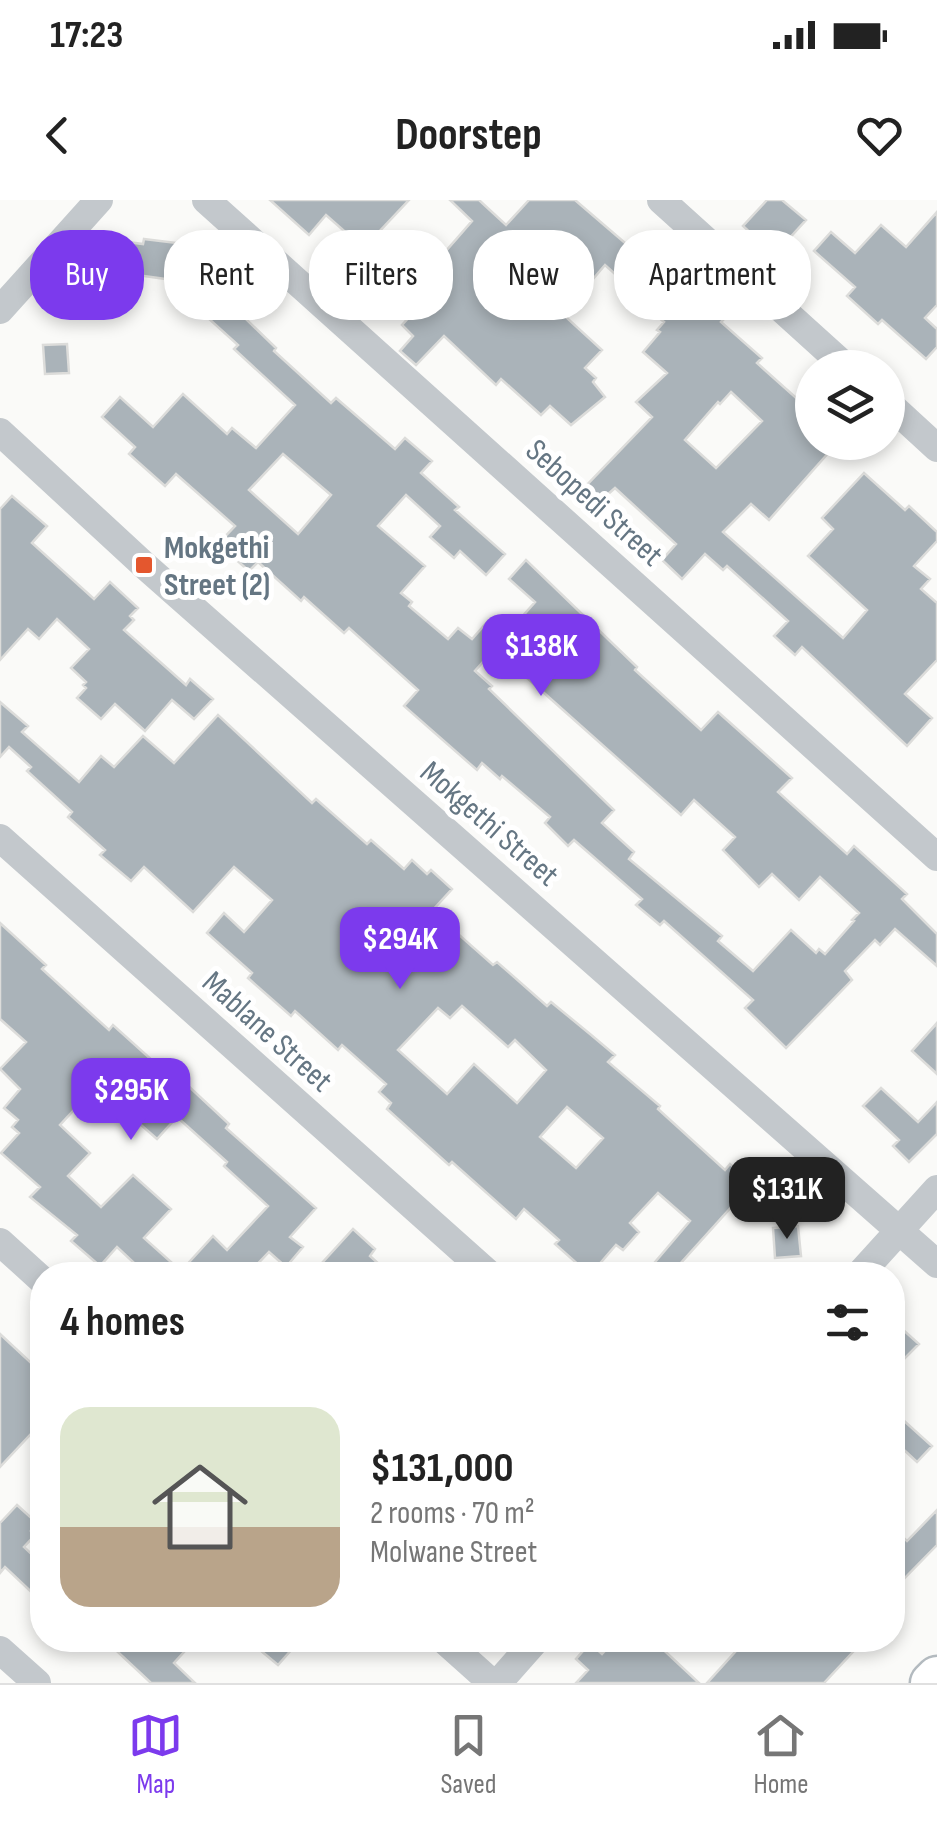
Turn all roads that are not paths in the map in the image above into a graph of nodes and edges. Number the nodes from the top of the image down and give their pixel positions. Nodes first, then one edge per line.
1 (99, 200) edge
2 (206, 200) edge
3 (661, 200) edge
4 (0, 310) edge
5 (828, 350) edge
6 (905, 419) edge
7 (0, 432) edge
8 (937, 448) edge
9 (0, 838) edge
10 (937, 857) edge
11 (937, 1190) edge
12 (900, 1230) junction
13 (0, 1242) edge
14 (475, 1262) edge
15 (871, 1262) edge
16 (937, 1264) edge
17 (30, 1269) edge
18 (0, 1650) edge
19 (458, 1652) edge
20 (525, 1652) edge
21 (937, 1677) edge
22 (37, 1683) edge
23 (495, 1683) edge
24 (931, 1683) edge

1 - 4 street
2 - 10 street, Sebopedi Street
3 - 5 street
6 - 8 street
7 - 12 street, Mokgethi Street
9 - 14 street, Mablane Street
11 - 12 street
12 - 15 street
12 - 16 street, Mokgethi Street
13 - 17 street
18 - 22 street
19 - 23 street
20 - 23 street
21 - 24 street

